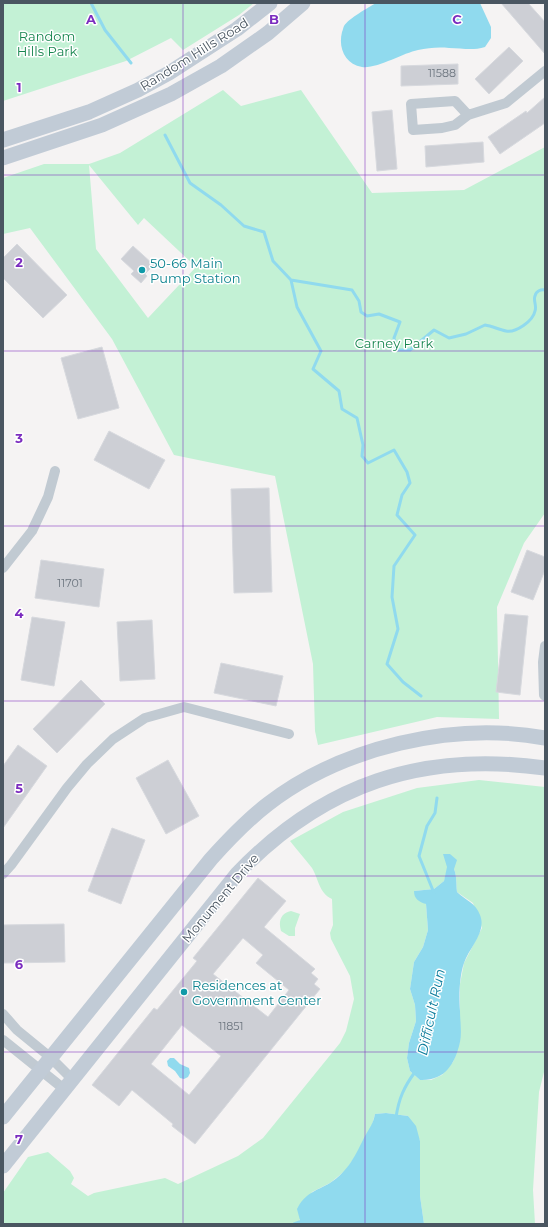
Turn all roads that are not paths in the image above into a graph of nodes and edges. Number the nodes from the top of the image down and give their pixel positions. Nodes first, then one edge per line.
1 (270, 3) edge
2 (303, 3) edge
3 (545, 71) edge
4 (468, 115) junction
5 (3, 140) edge
6 (3, 158) edge
7 (55, 471) dead end
8 (3, 568) edge
9 (545, 646) edge
10 (545, 696) edge
11 (289, 734) dead end
12 (545, 738) edge
13 (545, 768) edge
14 (3, 874) edge
15 (3, 1014) edge
16 (3, 1040) edge
17 (50, 1057) junction
18 (40, 1070) junction
19 (68, 1084) junction
20 (3, 1117) edge
21 (3, 1166) edge

1 - 5 main road, Random Hills Road
2 - 6 main road, Random Hills Road
3 - 4 street
4 - 4 street
7 - 8 street
9 - 10 street
11 - 14 street
12 - 17 main road
13 - 19 main road, Monument Drive
15 - 17 street
16 - 18 street
17 - 18 main road
17 - 19 street
18 - 19 street
18 - 20 main road
19 - 21 main road, Monument Drive

